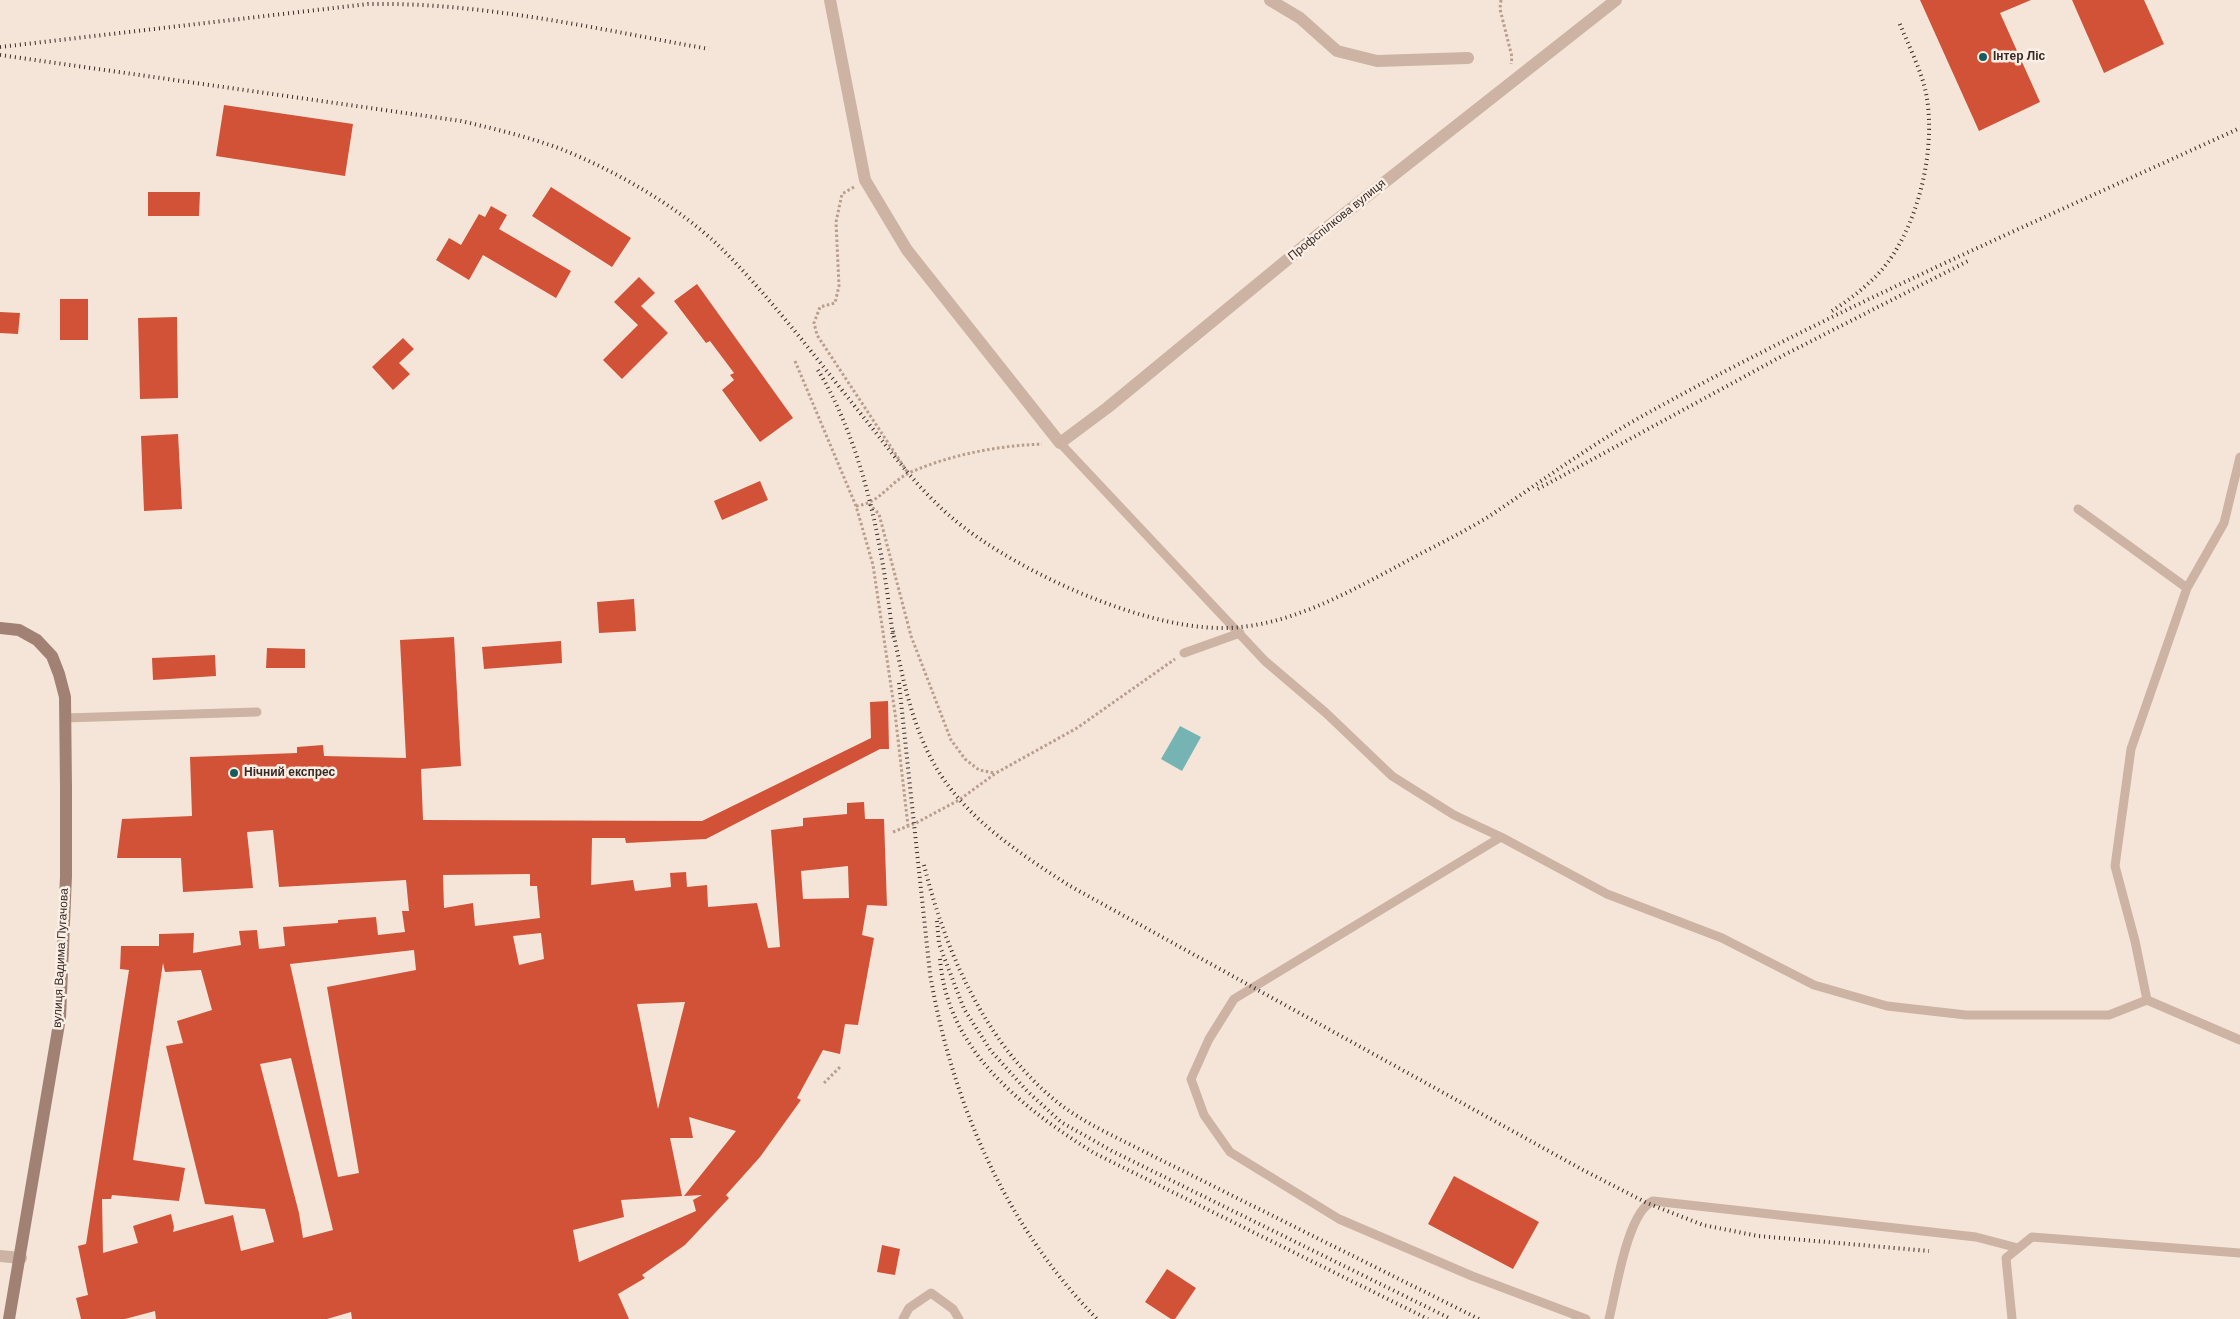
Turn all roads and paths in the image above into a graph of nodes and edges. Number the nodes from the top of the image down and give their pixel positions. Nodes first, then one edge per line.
1 (830, 0) edge
2 (1270, 0) edge
3 (1501, 0) edge
4 (1616, 0) edge
5 (1468, 58) dead end
6 (1508, 85) junction
7 (865, 180) junction
8 (795, 361) dead end
9 (1060, 443) junction
10 (2240, 458) edge
11 (908, 473) junction
12 (869, 504) junction
13 (856, 506) junction
14 (2078, 509) dead end
15 (2187, 588) junction
16 (0, 628) edge
17 (1240, 633) junction
18 (1184, 653) joint
19 (257, 712) dead end
20 (65, 718) junction
21 (996, 773) junction
22 (908, 826) junction
23 (893, 832) dead end
24 (1501, 837) junction
25 (2147, 1000) junction
26 (2240, 1040) edge
27 (840, 1067) dead end
28 (824, 1083) dead end
29 (2018, 1248) junction
30 (2240, 1253) edge
31 (0, 1256) edge
32 (20, 1258) junction
33 (9, 1319) edge
34 (903, 1319) edge
35 (959, 1319) edge
36 (1586, 1319) edge
37 (1609, 1319) edge
38 (2012, 1319) edge

1 - 7 street
2 - 5 street
3 - 6 path
4 - 6 street, Профспілкова вулиця
6 - 9 street, Профспілкова вулиця
7 - 9 street
7 - 11 path
8 - 13 path
9 - 11 path
9 - 17 lane
10 - 15 lane
11 - 12 path
12 - 13 path
12 - 21 path
13 - 22 path
14 - 15 lane
15 - 25 lane
16 - 20 street, вулиця Вадима Пугачова
17 - 18 lane
17 - 24 lane
18 - 21 path
19 - 20 lane
20 - 32 street, вулиця Вадима Пугачова
21 - 22 path
22 - 23 path
24 - 25 lane
24 - 36 lane
25 - 26 lane
27 - 28 path
29 - 30 lane
29 - 37 lane
29 - 38 lane
31 - 32 street
32 - 33 street, вулиця Вадима Пугачова
34 - 35 lane

